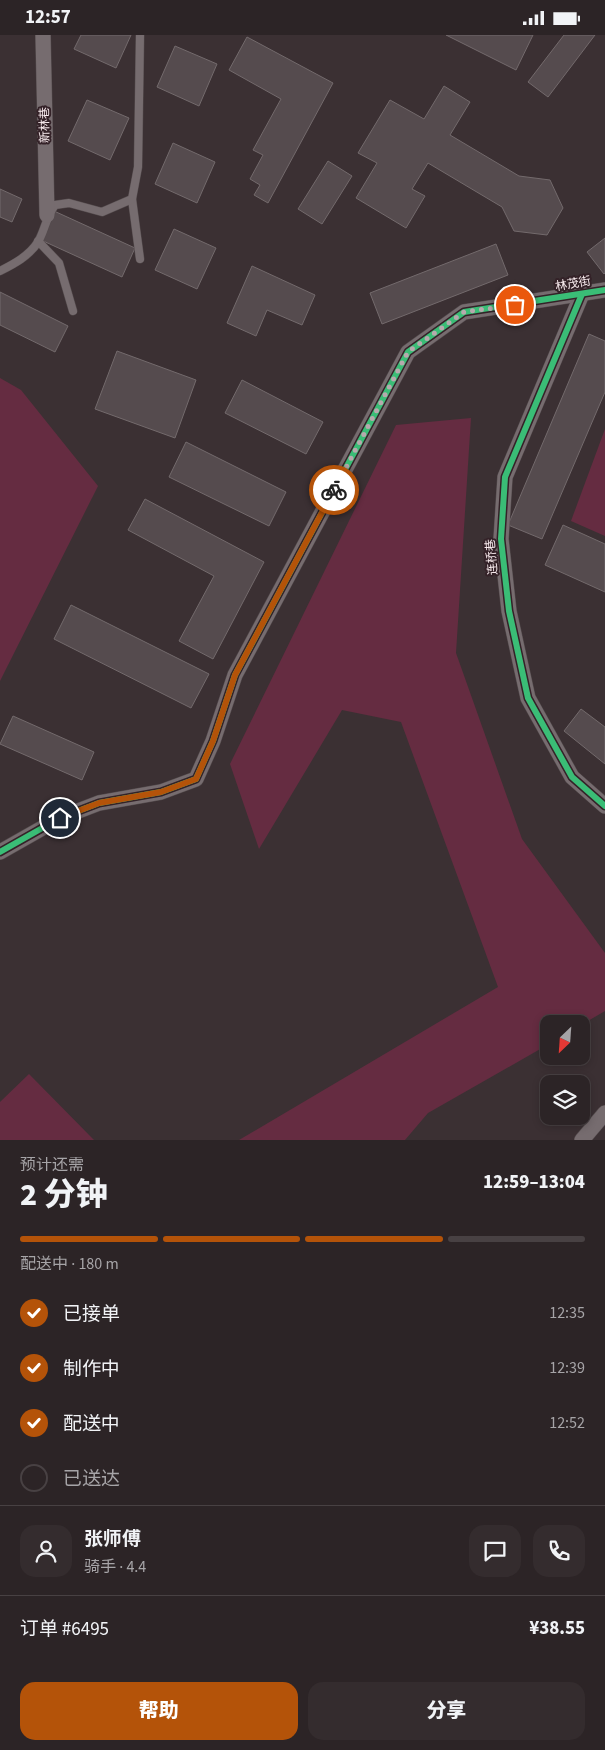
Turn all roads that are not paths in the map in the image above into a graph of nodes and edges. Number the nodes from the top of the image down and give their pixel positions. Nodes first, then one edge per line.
1 (43, 35) edge
2 (140, 35) edge
3 (132, 199) junction
4 (47, 215) junction
5 (38, 241) junction
6 (140, 259) dead end
7 (0, 271) edge
8 (605, 290) edge
9 (582, 294) junction
10 (73, 311) dead end
11 (605, 806) edge
12 (0, 852) edge
13 (605, 1113) edge
14 (582, 1140) edge

1 - 4 street, 新林巷
2 - 3 lane
3 - 4 lane
3 - 6 lane
4 - 5 lane
5 - 7 lane
5 - 10 lane
8 - 9 street, 林茂街
9 - 11 street, 连桥巷
9 - 12 street, 林茂街
13 - 14 street

